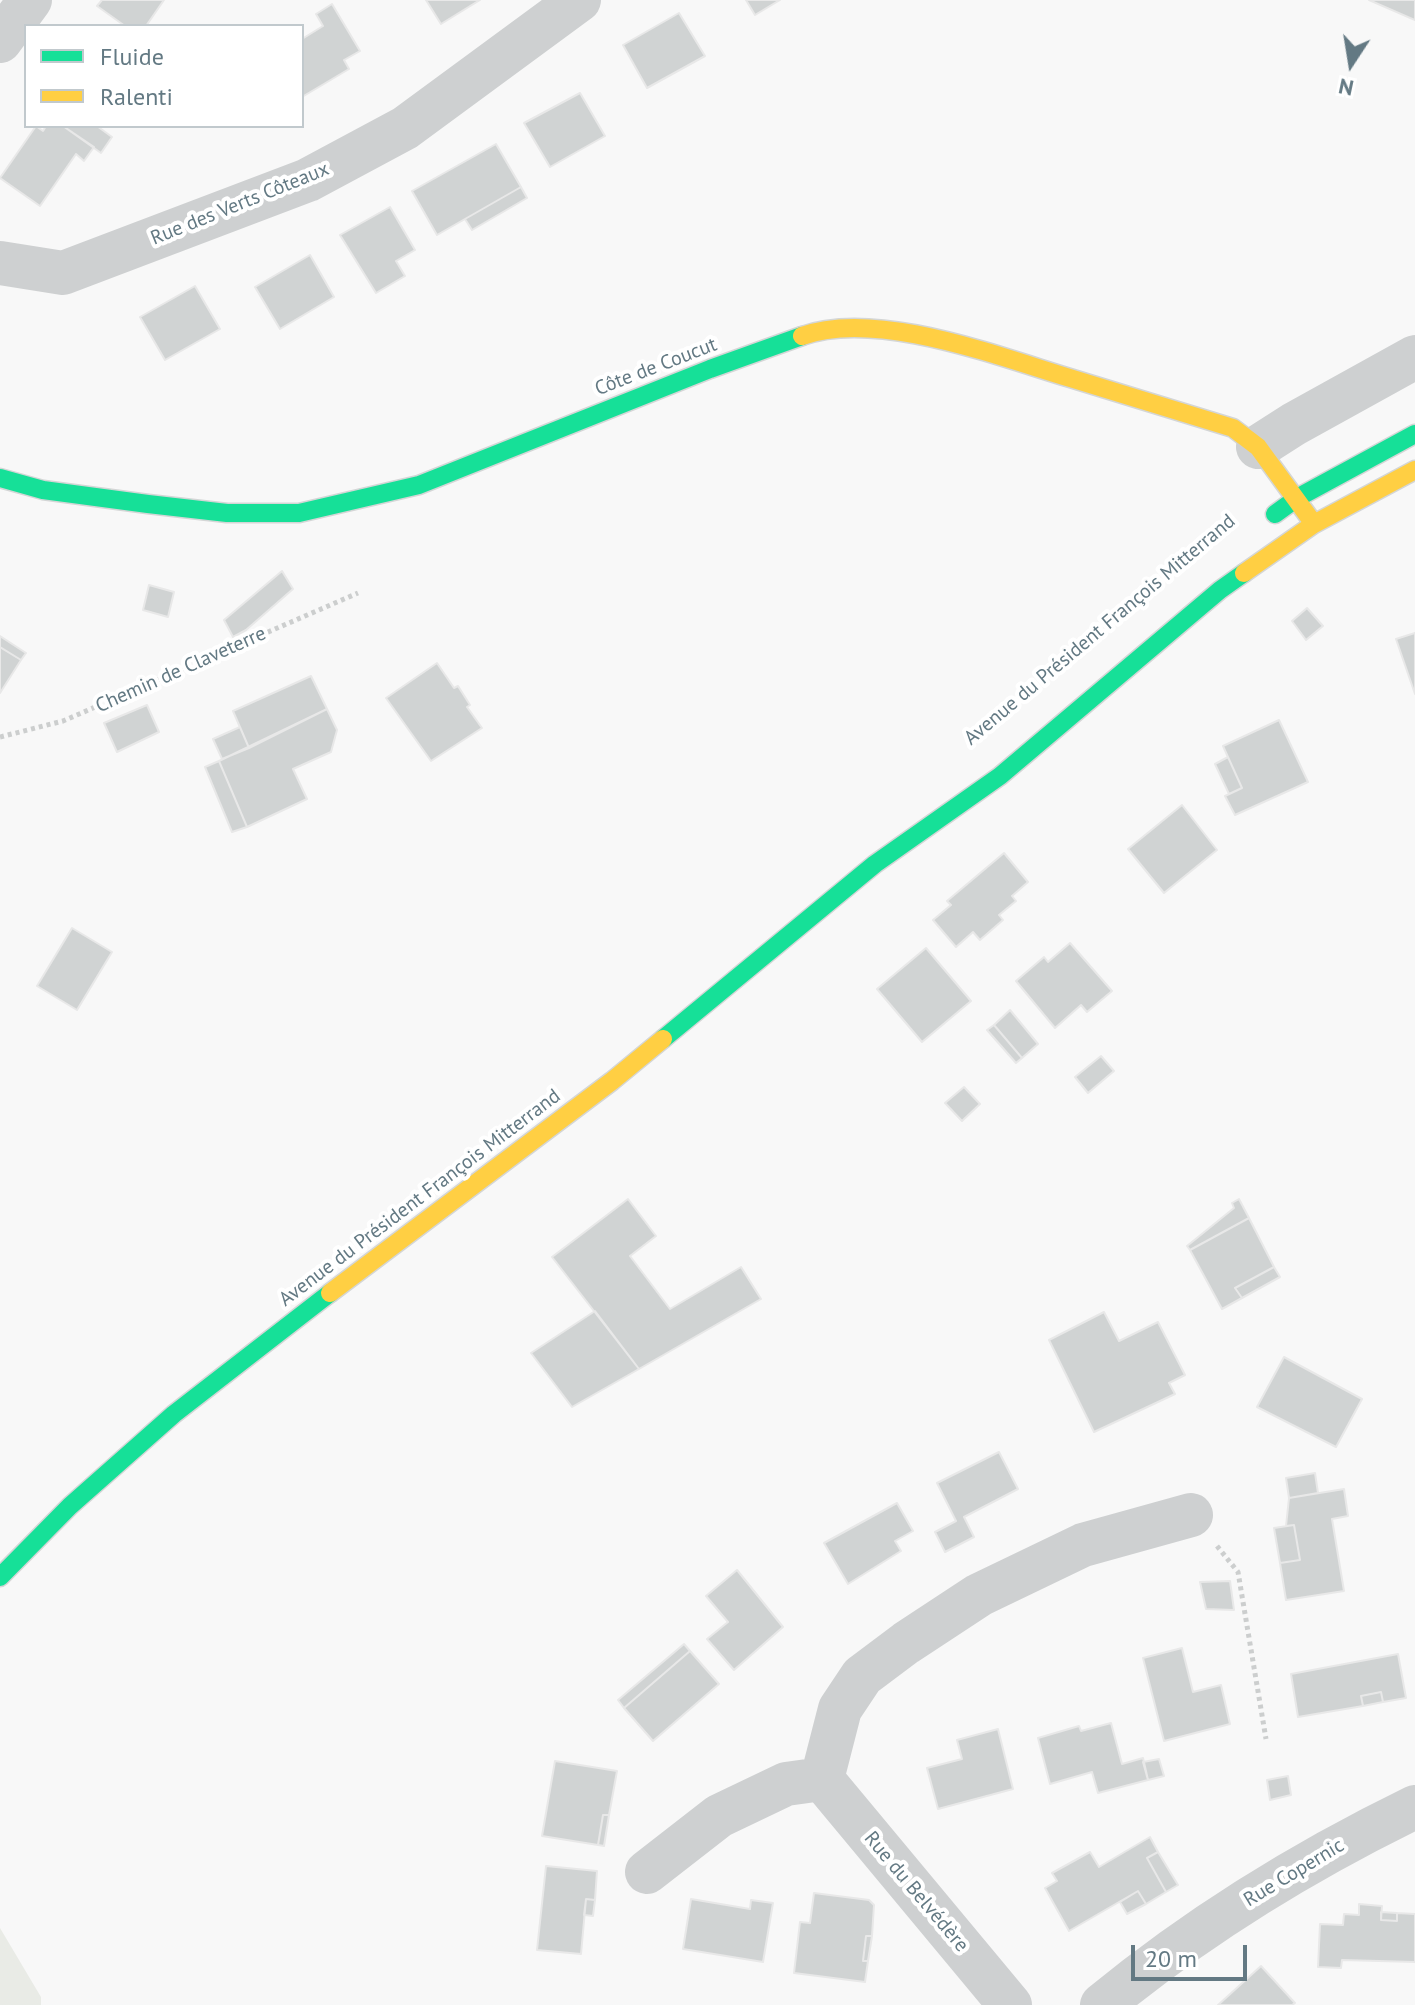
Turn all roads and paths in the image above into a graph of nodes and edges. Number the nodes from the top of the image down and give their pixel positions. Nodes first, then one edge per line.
1 (30, 0) edge
2 (579, 0) edge
3 (0, 41) edge
4 (0, 263) edge
5 (1415, 357) edge
6 (1415, 434) edge
7 (1258, 447) junction
8 (1415, 470) edge
9 (0, 478) edge
10 (1297, 498) junction
11 (1262, 524) dead end
12 (1314, 524) junction
13 (358, 593) dead end
14 (0, 737) edge
15 (950, 789) dead end
16 (875, 864) junction
17 (1191, 1515) joint
18 (0, 1577) edge
19 (1266, 1739) dead end
20 (822, 1779) junction
21 (1415, 1807) edge
22 (647, 1872) dead end
23 (1010, 2005) edge
24 (1102, 2005) edge

1 - 3 street
2 - 4 street, Rue des Verts Côteaux
5 - 7 street
6 - 10 street, Avenue du Président François Mitterrand
7 - 9 street, Côte de Coucut
7 - 10 street, Côte de Coucut
8 - 12 street, Avenue du Président François Mitterrand
10 - 11 street, Avenue du Président François Mitterrand
10 - 12 street, Côte de Coucut
12 - 16 street, Avenue du Président François Mitterrand
13 - 14 path, Chemin de Claveterre
15 - 16 street, Avenue du Président François Mitterrand
16 - 18 street, Avenue du Président François Mitterrand
17 - 19 path
17 - 20 street
20 - 22 street
20 - 23 street, Rue du Belvédère
21 - 24 street, Rue Copernic

